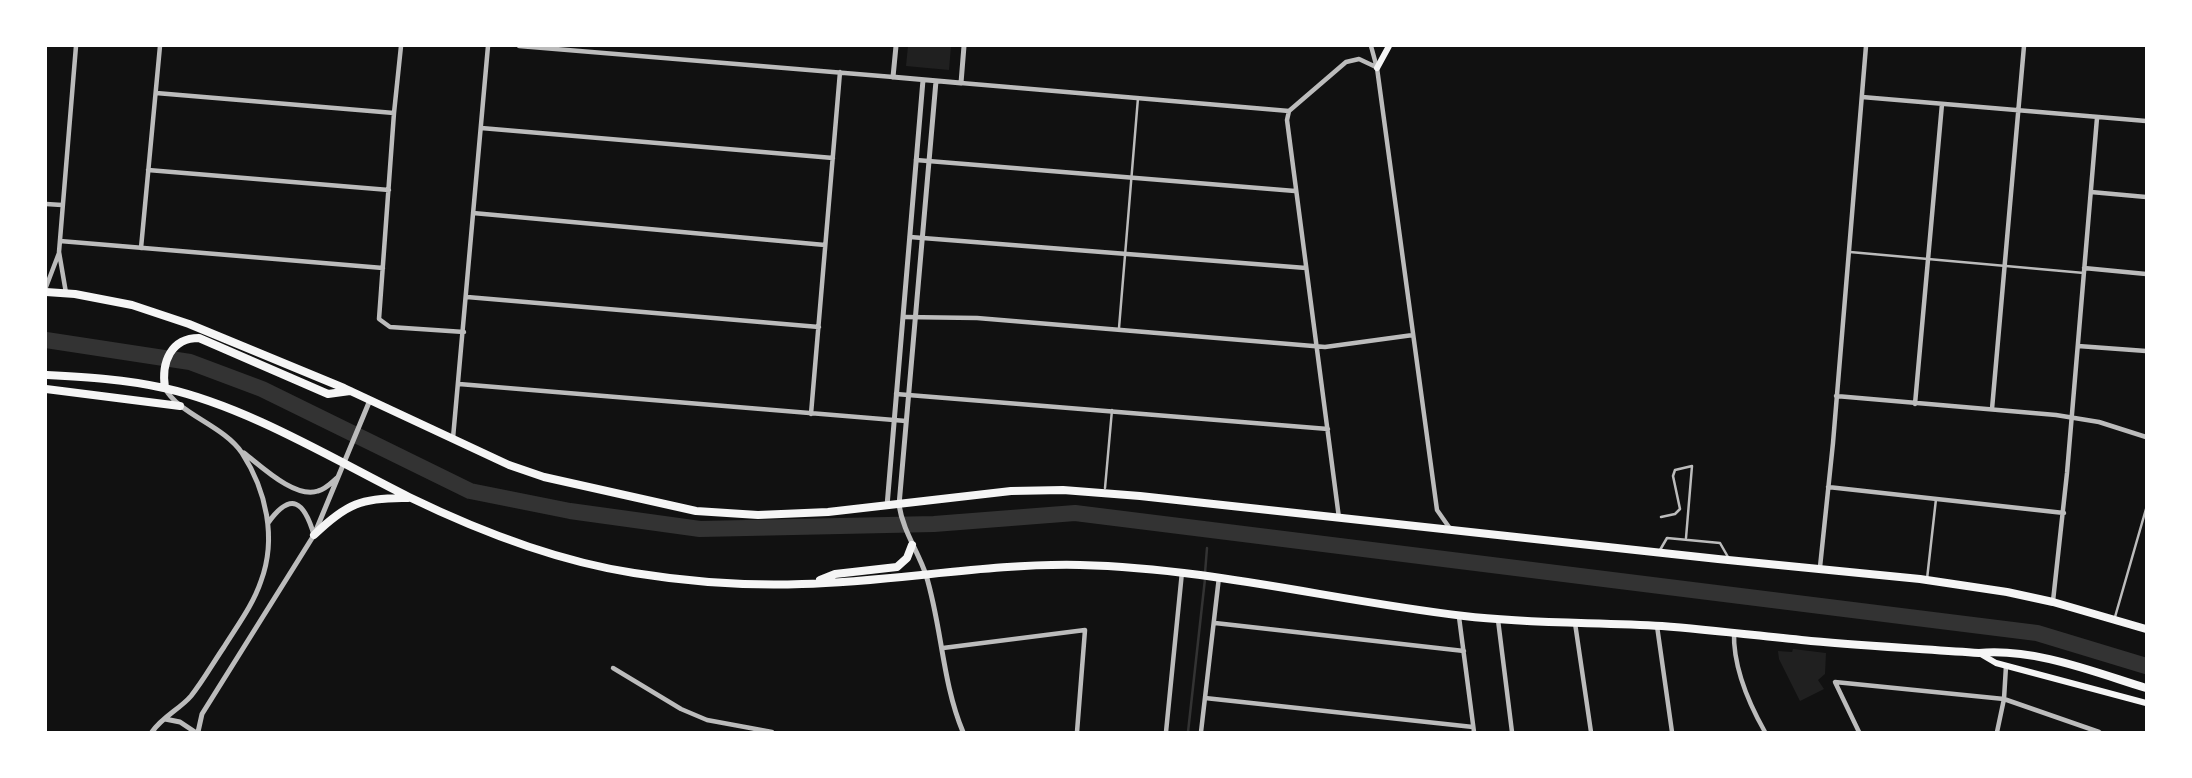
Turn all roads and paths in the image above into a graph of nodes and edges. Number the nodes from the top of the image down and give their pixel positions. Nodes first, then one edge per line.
1 (76, 46) edge
2 (160, 46) edge
3 (401, 46) edge
4 (488, 46) edge
5 (519, 46) edge
6 (896, 46) edge
7 (964, 46) edge
8 (1371, 46) edge
9 (1389, 46) edge
10 (1866, 46) edge
11 (2024, 46) edge
12 (1377, 68) junction
13 (840, 72) junction
14 (893, 76) junction
15 (923, 80) junction
16 (936, 81) junction
17 (961, 83) junction
18 (156, 93) junction
19 (1862, 97) junction
20 (1138, 98) junction
21 (1942, 104) junction
22 (2018, 110) junction
23 (1289, 111) junction
24 (394, 113) junction
25 (2097, 118) junction
26 (2147, 121) edge
27 (481, 128) junction
28 (833, 158) junction
29 (916, 160) junction
30 (928, 160) junction
31 (148, 170) junction
32 (1131, 176) junction
33 (389, 190) junction
34 (1295, 191) junction
35 (2091, 192) junction
36 (2147, 197) edge
37 (46, 204) edge
38 (62, 205) junction
39 (473, 213) junction
40 (909, 237) junction
41 (922, 237) junction
42 (60, 241) junction
43 (825, 245) junction
44 (141, 248) junction
45 (59, 252) junction
46 (1849, 252) junction
47 (1125, 253) junction
48 (1928, 259) junction
49 (2004, 266) junction
50 (383, 268) junction
51 (1306, 268) junction
52 (2084, 270) junction
53 (2147, 274) edge
54 (46, 289) edge
55 (66, 293) junction
56 (467, 297) junction
57 (904, 317) junction
58 (915, 317) junction
59 (819, 327) junction
60 (1118, 331) junction
61 (464, 332) junction
62 (1413, 335) junction
63 (2078, 346) junction
64 (1317, 347) junction
65 (2147, 351) edge
66 (46, 375) edge
67 (165, 384) junction
68 (459, 384) junction
69 (46, 389) edge
70 (350, 391) junction
71 (896, 394) junction
72 (907, 395) junction
73 (1836, 396) junction
74 (370, 400) junction
75 (1915, 404) junction
76 (180, 406) junction
77 (1992, 409) junction
78 (1112, 411) junction
79 (811, 414) junction
80 (2072, 417) junction
81 (893, 420) junction
82 (906, 421) junction
83 (1328, 429) junction
84 (2147, 437) edge
85 (453, 439) junction
86 (239, 449) junction
87 (346, 459) junction
88 (340, 475) junction
89 (1828, 487) junction
90 (1105, 488) dead end
91 (411, 498) junction
92 (1936, 499) junction
93 (899, 505) junction
94 (887, 506) junction
95 (2147, 509) edge
96 (2064, 513) junction
97 (1661, 517) dead end
98 (1339, 518) junction
99 (268, 524) junction
100 (1452, 530) junction
101 (314, 535) junction
102 (1686, 538) junction
103 (912, 545) junction
104 (1659, 552) junction
105 (1729, 560) junction
106 (1820, 568) junction
107 (1184, 572) junction
108 (925, 574) junction
109 (1217, 576) junction
110 (1927, 580) junction
111 (814, 583) junction
112 (2053, 602) junction
113 (1459, 616) junction
114 (1498, 620) junction
115 (2115, 620) junction
116 (1215, 623) junction
117 (1575, 623) junction
118 (1657, 626) junction
119 (2147, 629) edge
120 (1734, 632) junction
121 (943, 648) junction
122 (1464, 651) junction
123 (1979, 653) junction
124 (2006, 666) junction
125 (612, 668) dead end
126 (2147, 688) edge
127 (1205, 698) junction
128 (2004, 699) junction
129 (2147, 703) edge
130 (165, 719) junction
131 (1474, 730) edge
132 (2092, 731) edge
133 (765, 732) edge
134 (152, 733) edge
135 (196, 733) edge
136 (772, 733) edge
137 (963, 733) edge
138 (1077, 733) edge
139 (1167, 733) edge
140 (1201, 733) edge
141 (1512, 733) edge
142 (1591, 733) edge
143 (1672, 733) edge
144 (1765, 733) edge
145 (1859, 733) edge
146 (1997, 733) edge
147 (2099, 733) edge

1 - 38 street
2 - 18 street
3 - 24 street
4 - 27 street
5 - 13 street
6 - 14 street
7 - 17 street
8 - 12 street
9 - 12 main road
10 - 19 street
11 - 22 street
12 - 23 street
12 - 62 street
13 - 14 street
13 - 28 street
14 - 15 street
15 - 16 street
15 - 29 street
16 - 17 street
16 - 30 street
17 - 20 street
18 - 24 street
18 - 31 street
19 - 21 street
19 - 46 street
20 - 23 street
20 - 32 lane
21 - 22 street
21 - 48 street
22 - 25 street
22 - 49 street
23 - 34 street
24 - 33 street
25 - 26 street
25 - 35 street
27 - 28 street
27 - 39 street
28 - 43 street
29 - 30 street
29 - 40 street
30 - 32 street
30 - 41 street
31 - 33 street
31 - 44 street
32 - 34 street
32 - 47 lane
33 - 50 street
34 - 51 street
35 - 36 street
35 - 52 street
37 - 38 street
38 - 42 street
39 - 43 street
39 - 56 street
40 - 41 street
40 - 57 street
41 - 47 street
41 - 58 street
42 - 44 street
42 - 45 street
43 - 59 street
44 - 50 street
45 - 54 street
45 - 55 street
46 - 48 lane
46 - 73 street
47 - 51 street
47 - 60 lane
48 - 49 lane
48 - 75 street
49 - 52 lane
49 - 77 street
50 - 61 street
51 - 64 street
52 - 53 street
52 - 63 street
54 - 55 highway
55 - 70 highway
56 - 59 street
56 - 61 street
57 - 58 street
57 - 71 street
58 - 60 street
58 - 72 street
59 - 79 street
60 - 64 street
61 - 68 street
62 - 64 street
62 - 100 street
63 - 65 street
63 - 80 street
64 - 83 street
66 - 67 highway
67 - 70 highway
67 - 76 street
67 - 87 highway
68 - 79 street
68 - 85 street
69 - 76 highway
70 - 74 highway
71 - 72 street
71 - 81 street
72 - 78 street
72 - 82 street
73 - 75 street
73 - 89 street
74 - 85 highway
74 - 87 street
75 - 77 street
76 - 86 street
77 - 80 street
78 - 83 street
78 - 90 lane
79 - 81 street
80 - 84 street
80 - 96 street
81 - 82 street
81 - 94 street
82 - 93 street
83 - 98 street
85 - 94 highway
86 - 88 street
86 - 99 street
87 - 88 street
87 - 91 highway
88 - 101 street
89 - 92 street
89 - 106 street
91 - 101 highway
91 - 111 highway
92 - 96 street
92 - 110 lane
93 - 94 highway
93 - 98 highway
93 - 103 street
95 - 115 lane
96 - 112 street
97 - 102 lane
98 - 100 highway
99 - 101 street
99 - 130 street
100 - 104 highway
101 - 135 street
102 - 104 lane
102 - 105 lane
103 - 108 street
103 - 111 highway
104 - 105 highway
105 - 106 highway
106 - 110 highway
107 - 108 highway
107 - 109 highway
107 - 139 street
108 - 111 highway
108 - 121 street
109 - 113 highway
109 - 116 street
110 - 112 highway
112 - 115 highway
113 - 114 highway
113 - 122 street
114 - 117 highway
114 - 141 street
115 - 119 highway
116 - 122 street
116 - 127 street
117 - 118 highway
117 - 142 street
118 - 120 highway
118 - 143 street
120 - 123 highway
120 - 144 street
121 - 137 street
121 - 138 street
122 - 131 street
123 - 124 main road
123 - 126 highway
124 - 128 street
124 - 129 main road
125 - 133 street
127 - 131 street
127 - 140 street
128 - 132 street
128 - 145 street
128 - 146 street
130 - 134 street
130 - 135 street
132 - 147 street
133 - 136 street

